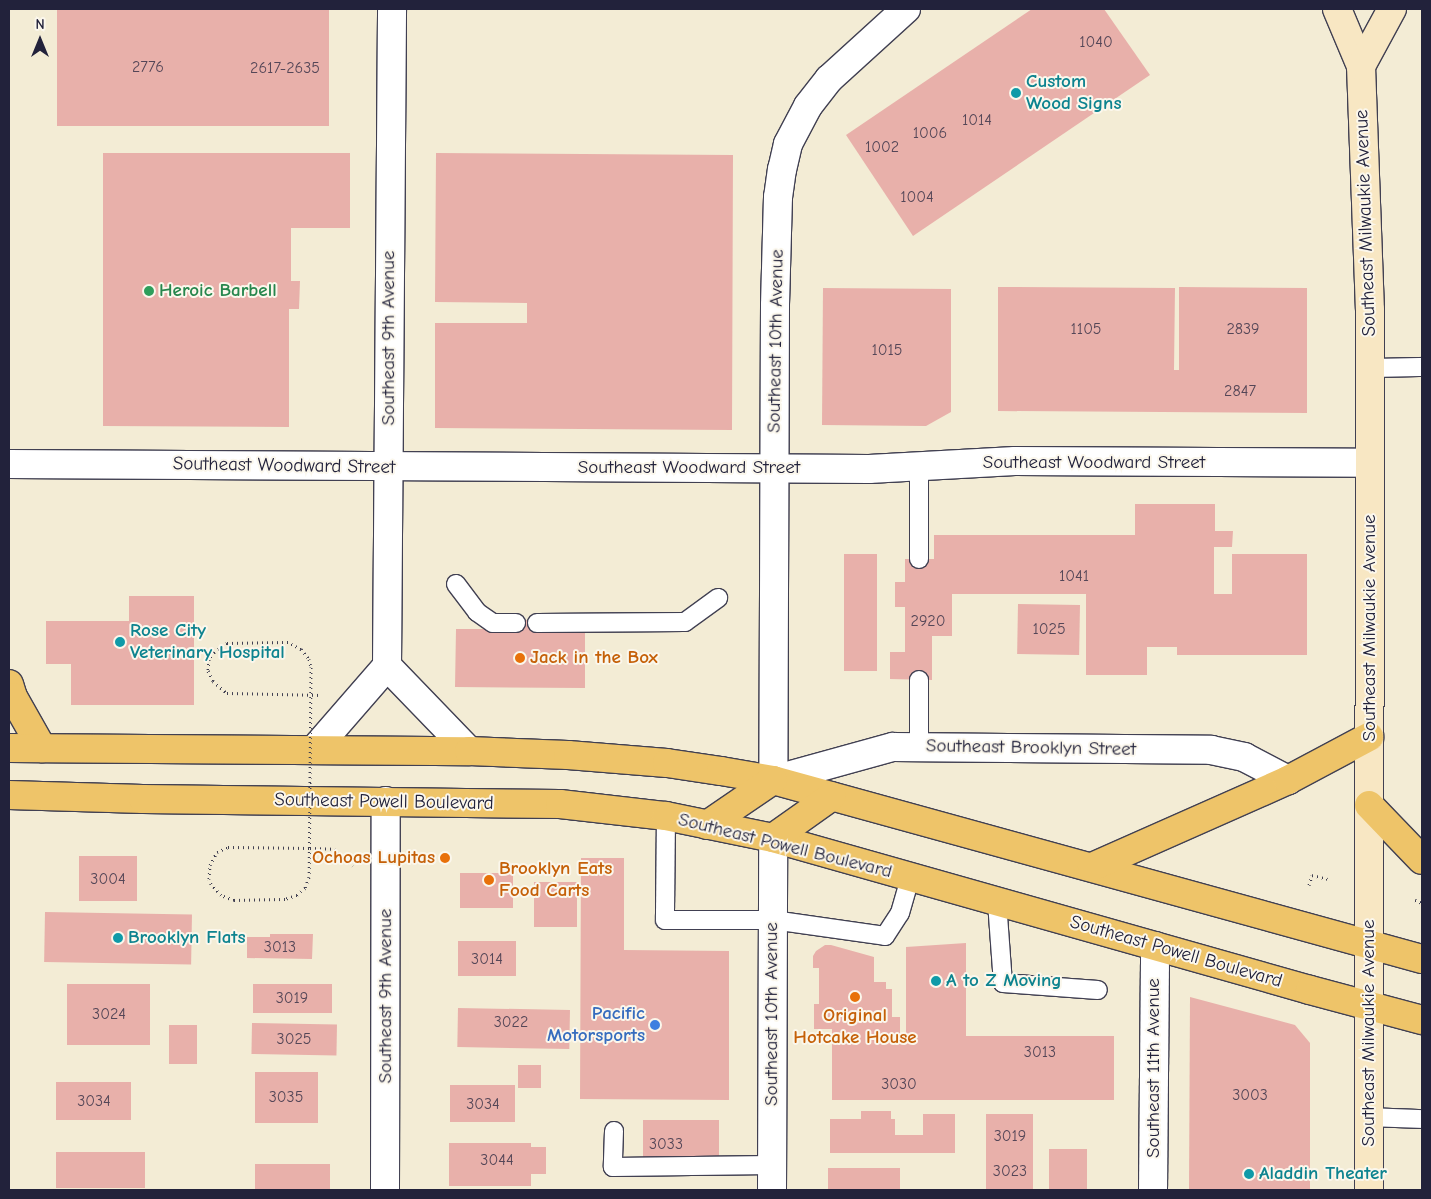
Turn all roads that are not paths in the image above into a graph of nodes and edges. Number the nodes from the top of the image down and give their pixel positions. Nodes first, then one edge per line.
1 (392, 9) edge
2 (906, 9) edge
3 (1337, 9) edge
4 (1392, 9) edge
5 (1361, 66) junction
6 (1422, 367) edge
7 (1370, 368) junction
8 (1370, 463) junction
9 (9, 464) edge
10 (388, 466) junction
11 (920, 468) junction
12 (775, 469) junction
13 (920, 559) dead end
14 (456, 584) dead end
15 (718, 598) dead end
16 (516, 623) dead end
17 (537, 623) dead end
18 (387, 666) junction
19 (919, 680) dead end
20 (9, 684) edge
21 (1370, 737) junction
22 (919, 747) junction
23 (9, 748) edge
24 (42, 748) junction
25 (314, 750) junction
26 (469, 752) junction
27 (773, 780) junction
28 (1288, 780) junction
29 (9, 795) edge
30 (832, 796) junction
31 (386, 801) junction
32 (1370, 805) junction
33 (666, 816) junction
34 (707, 825) junction
35 (772, 838) junction
36 (1422, 860) edge
37 (1092, 867) junction
38 (910, 877) junction
39 (997, 902) junction
40 (772, 920) junction
41 (1370, 944) junction
42 (1155, 946) junction
43 (1422, 959) edge
44 (1098, 990) dead end
45 (1369, 1006) junction
46 (1422, 1020) edge
47 (1369, 1117) junction
48 (1422, 1119) edge
49 (614, 1131) dead end
50 (772, 1177) edge
51 (385, 1190) edge
52 (1153, 1190) edge
53 (1369, 1190) edge

1 - 10 street, Southeast 9th Avenue
2 - 12 street, Southeast 10th Avenue
3 - 5 main road
4 - 5 main road
5 - 7 main road, Southeast Milwaukie Avenue
6 - 7 lane
7 - 8 main road, Southeast Milwaukie Avenue
8 - 11 street, Southeast Woodward Street
8 - 21 main road, Southeast Milwaukie Avenue
9 - 10 street, Southeast Woodward Street
10 - 12 street, Southeast Woodward Street
10 - 18 street, Southeast 9th Avenue
11 - 12 street, Southeast Woodward Street
11 - 13 lane
12 - 27 street, Southeast 10th Avenue
14 - 16 lane
15 - 17 lane
18 - 25 street
18 - 26 street
19 - 22 lane
20 - 24 main road
21 - 28 main road
21 - 32 main road, Southeast Milwaukie Avenue
22 - 27 street, Southeast Brooklyn Street
22 - 28 street, Southeast Brooklyn Street
23 - 24 main road
24 - 25 main road
25 - 26 main road
26 - 27 main road
27 - 30 main road
27 - 34 main road
28 - 37 main road
29 - 31 main road, Southeast Powell Boulevard
30 - 35 main road
30 - 37 main road
31 - 33 main road, Southeast Powell Boulevard
31 - 51 street, Southeast 9th Avenue
32 - 36 main road
32 - 41 main road, Southeast Milwaukie Avenue
33 - 34 main road, Southeast Powell Boulevard
33 - 40 lane
34 - 35 main road, Southeast Powell Boulevard
35 - 38 main road, Southeast Powell Boulevard
35 - 40 street, Southeast 10th Avenue
37 - 41 main road
38 - 39 main road, Southeast Powell Boulevard
38 - 40 lane
39 - 42 main road, Southeast Powell Boulevard
39 - 44 lane
40 - 50 street, Southeast 10th Avenue
41 - 43 main road
41 - 45 main road, Southeast Milwaukie Avenue
42 - 45 main road, Southeast Powell Boulevard
42 - 52 street, Southeast 11th Avenue
45 - 46 main road, Southeast Powell Boulevard
45 - 47 main road, Southeast Milwaukie Avenue
47 - 48 lane
47 - 53 main road, Southeast Milwaukie Avenue
49 - 50 lane

